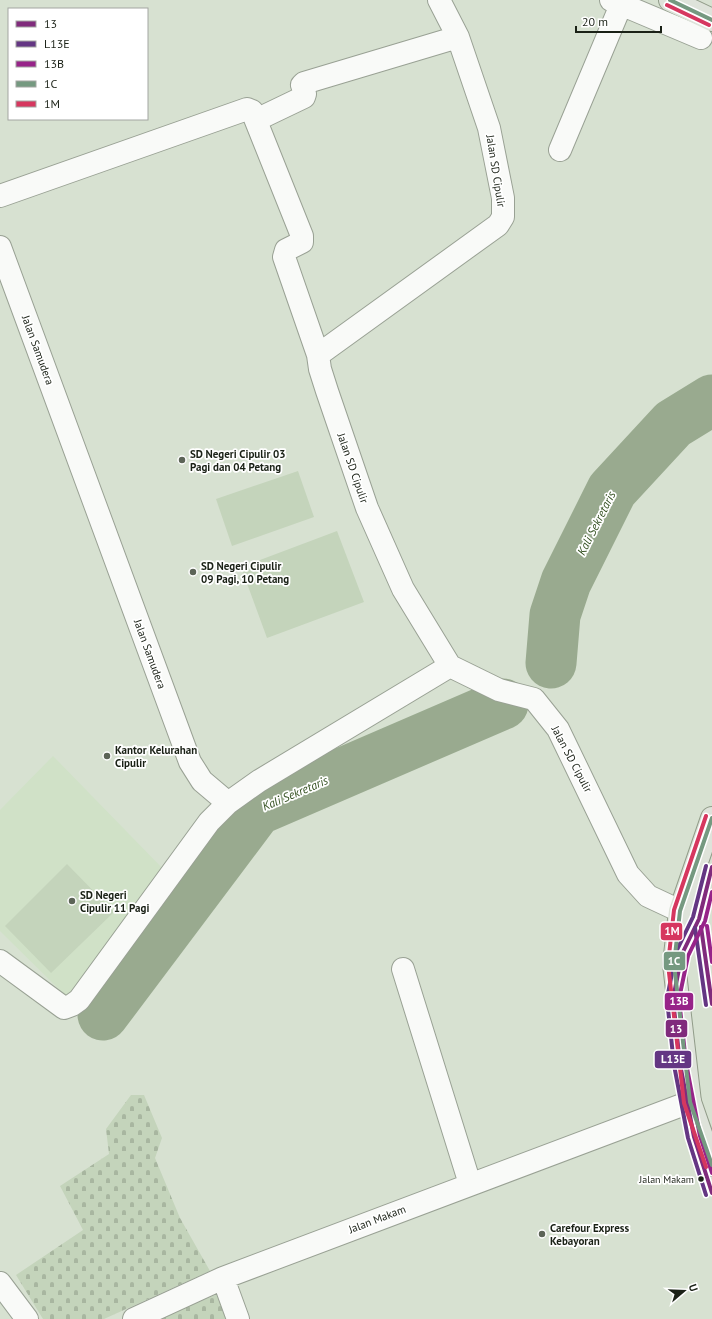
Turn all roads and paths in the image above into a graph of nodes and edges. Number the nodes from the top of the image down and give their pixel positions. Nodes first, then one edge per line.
1 (439, 0) edge
2 (670, 0) edge
3 (618, 1) edge
4 (712, 20) edge
5 (458, 37) junction
6 (701, 38) dead end
7 (256, 120) junction
8 (560, 150) dead end
9 (0, 196) edge
10 (0, 247) edge
11 (318, 355) junction
12 (450, 666) junction
13 (228, 803) junction
14 (712, 818) edge
15 (680, 911) junction
16 (0, 961) edge
17 (403, 969) dead end
18 (690, 1102) junction
19 (712, 1165) edge
20 (470, 1184) junction
21 (223, 1278) junction
22 (0, 1283) edge
23 (27, 1319) edge
24 (134, 1319) edge
25 (238, 1319) edge

1 - 5 street, Jalan SD Cipulir
2 - 4 main road
3 - 6 street
3 - 8 street
5 - 7 street
5 - 11 street, Jalan SD Cipulir
7 - 9 street
7 - 11 street
10 - 13 street, Jalan Samudera
11 - 12 street, Jalan SD Cipulir
12 - 13 street
12 - 15 street, Jalan SD Cipulir
13 - 16 street
14 - 15 main road
15 - 18 main road
17 - 20 street
18 - 19 main road
18 - 20 street, Jalan Makam
20 - 21 street, Jalan Makam
21 - 24 street, Jalan Makam
21 - 25 street
22 - 23 street

